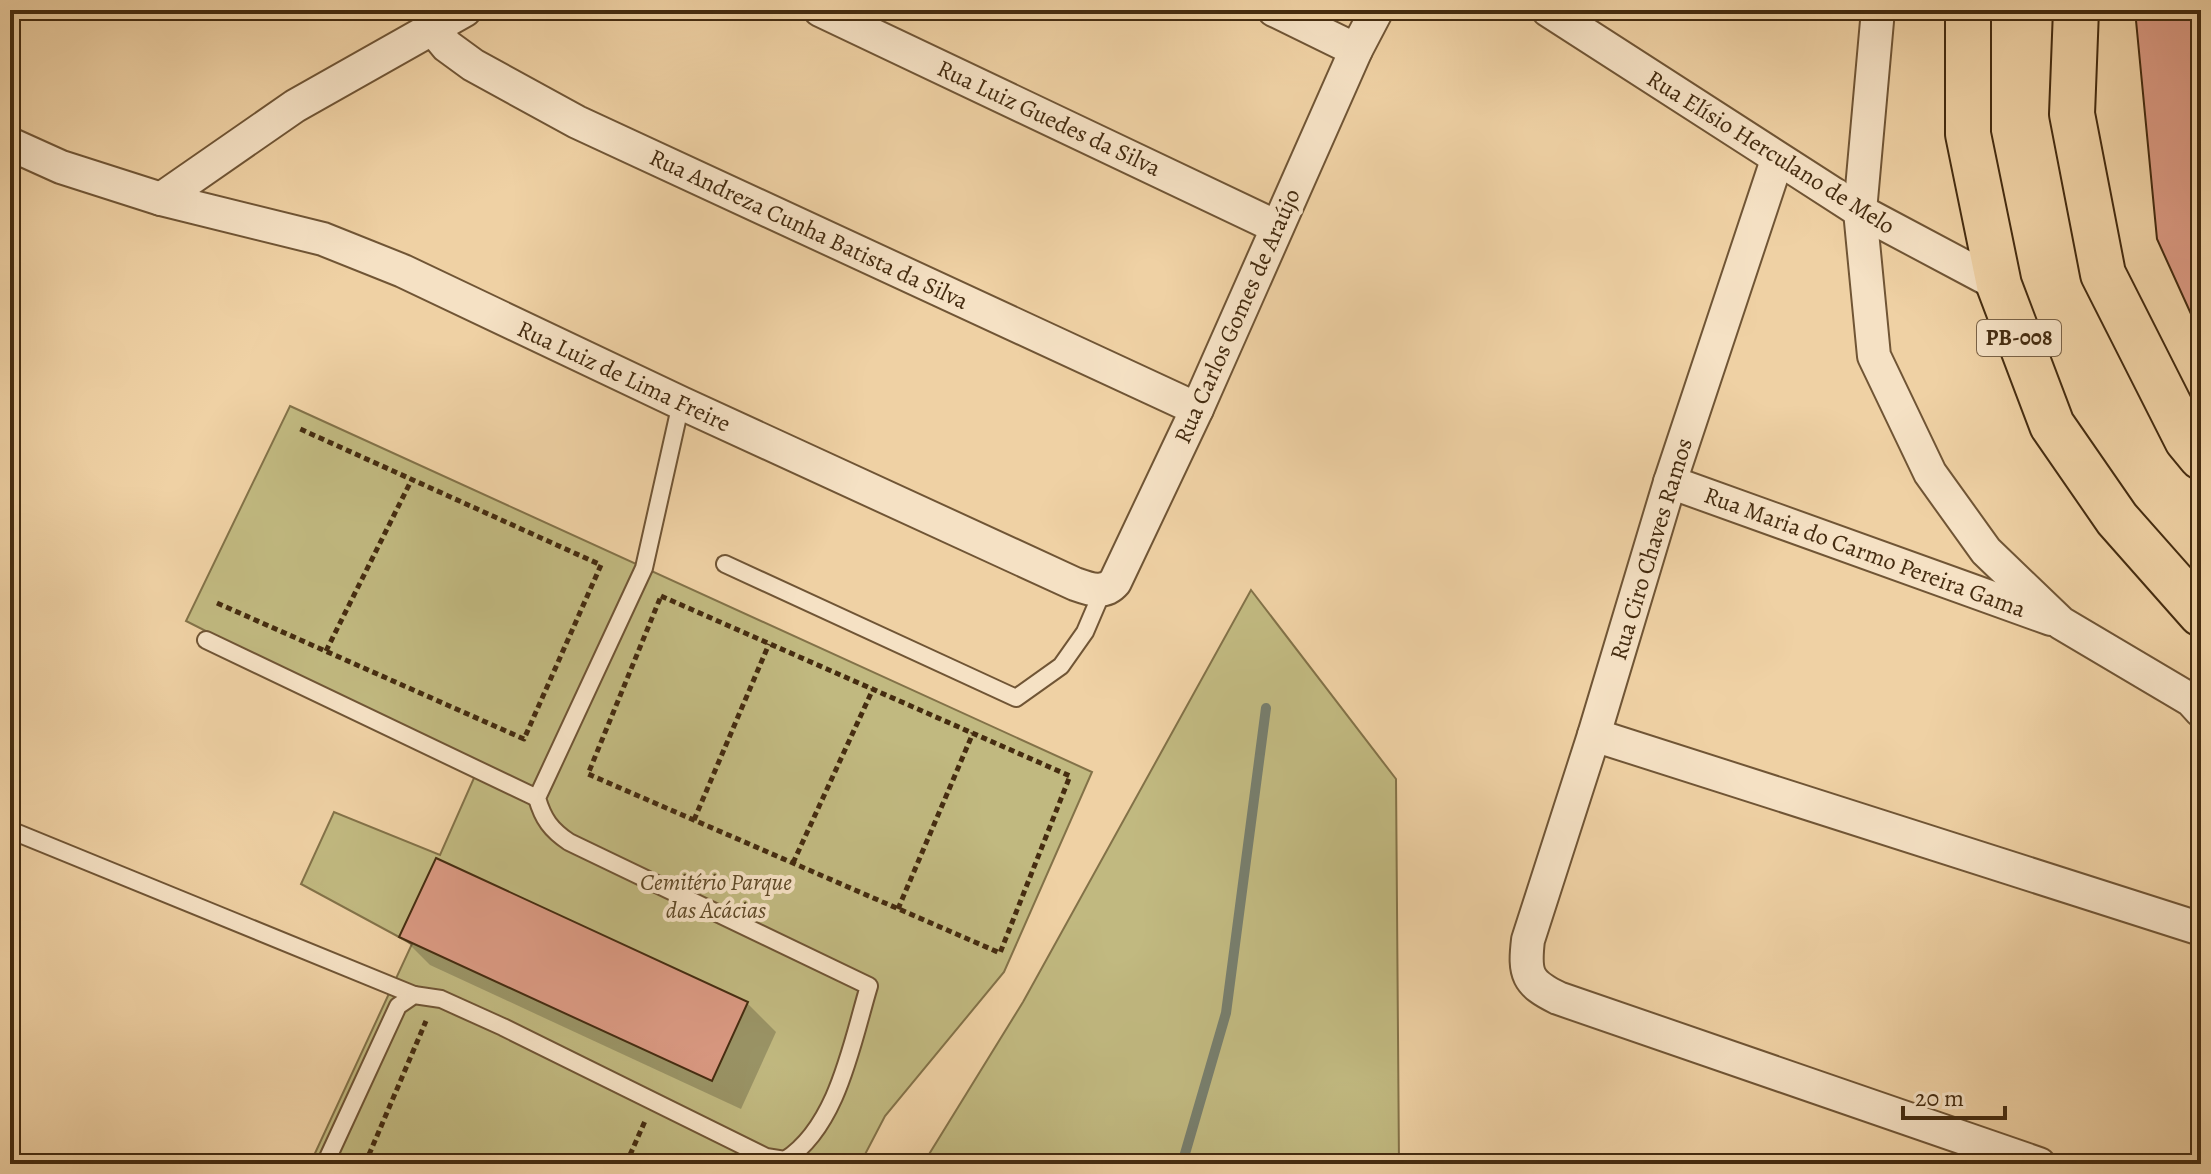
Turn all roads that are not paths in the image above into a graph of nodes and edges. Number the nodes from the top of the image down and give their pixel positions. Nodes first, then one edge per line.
1 (465, 10) edge
2 (820, 10) edge
3 (1274, 10) edge
4 (1377, 10) edge
5 (1548, 10) edge
6 (1878, 10) edge
7 (1968, 10) edge
8 (2076, 10) edge
9 (433, 29) junction
10 (1356, 50) junction
11 (10, 144) edge
12 (1777, 160) junction
13 (161, 199) junction
14 (1860, 211) junction
15 (1277, 227) junction
16 (1999, 285) junction
17 (681, 403) junction
18 (1197, 409) junction
19 (2201, 457) edge
20 (1670, 482) junction
21 (725, 564) dead end
22 (1089, 587) junction
23 (2201, 614) edge
24 (2061, 623) junction
25 (206, 640) dead end
26 (2201, 711) edge
27 (1594, 735) junction
28 (537, 798) junction
29 (10, 830) edge
30 (2201, 929) edge
31 (414, 995) junction
32 (325, 1164) edge
33 (2039, 1164) edge

1 - 9 street
2 - 15 street, Rua Luiz Guedes da Silva
3 - 10 street
4 - 10 street, Rua Carlos Gomes de Araújo
5 - 12 street, Rua Elísio Herculano de Melo
6 - 14 street
7 - 16 main road, PB-008
8 - 19 main road
9 - 13 street
9 - 18 street, Rua Andreza Cunha Batista da Silva
10 - 15 street, Rua Carlos Gomes de Araújo
11 - 13 street, Rua Luiz de Lima Freire
12 - 14 street, Rua Elísio Herculano de Melo
12 - 20 street, Rua Ciro Chaves Ramos
13 - 17 street, Rua Luiz de Lima Freire
14 - 16 street, Rua Elísio Herculano de Melo
14 - 24 street
15 - 18 street, Rua Carlos Gomes de Araújo
16 - 23 main road, PB-008
17 - 22 street, Rua Luiz de Lima Freire
17 - 28 lane
18 - 22 street, Rua Carlos Gomes de Araújo
20 - 24 street, Rua Maria do Carmo Pereira Gama
20 - 27 street, Rua Ciro Chaves Ramos
21 - 22 lane
24 - 26 street
25 - 28 lane
27 - 30 street
27 - 33 street, Rua Ciro Chaves Ramos
28 - 31 lane
29 - 31 lane
31 - 32 lane

